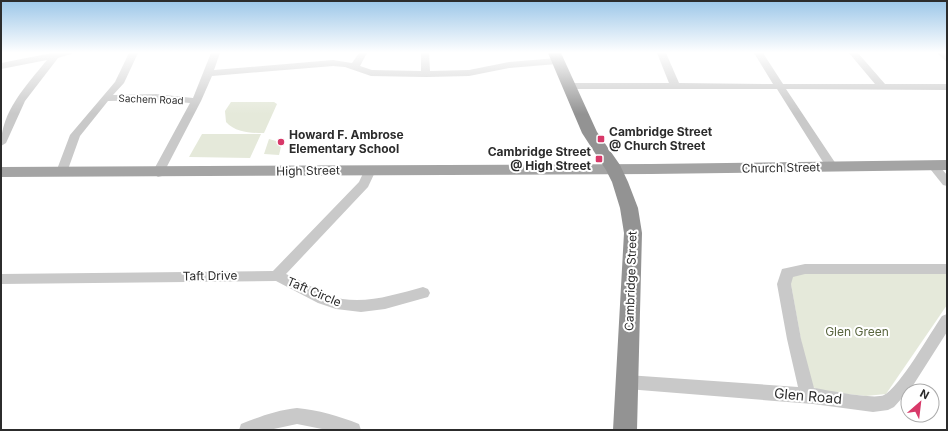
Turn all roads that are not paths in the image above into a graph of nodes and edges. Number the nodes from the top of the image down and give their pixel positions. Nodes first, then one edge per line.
1 (40, 73) edge
2 (124, 73) edge
3 (209, 73) edge
4 (374, 73) edge
5 (464, 73) edge
6 (563, 73) edge
7 (670, 73) edge
8 (771, 73) edge
9 (871, 73) edge
10 (426, 74) joint
11 (568, 86) junction
12 (675, 86) junction
13 (779, 86) junction
14 (882, 86) junction
15 (947, 87) edge
16 (106, 98) junction
17 (196, 101) junction
18 (12, 115) junction
19 (1, 117) edge
20 (1, 143) edge
21 (932, 165) junction
22 (947, 165) edge
23 (832, 167) junction
24 (614, 169) junction
25 (370, 170) junction
26 (1, 172) edge
27 (62, 172) junction
28 (158, 173) junction
29 (947, 182) edge
30 (947, 269) edge
31 (276, 276) junction
32 (1, 279) edge
33 (423, 293) dead end
34 (947, 320) edge
35 (627, 382) junction
36 (808, 396) junction
37 (247, 430) edge
38 (353, 430) edge
39 (625, 430) edge

1 - 18 street
2 - 16 street
3 - 17 street
4 - 10 street
5 - 10 street
6 - 11 highway, Cambridge Street
7 - 12 street
8 - 13 street
9 - 14 street
11 - 12 street
11 - 24 highway, Cambridge Street
12 - 13 street
13 - 14 street
13 - 23 street
14 - 15 street
16 - 17 street, Sachem Road
16 - 27 street
17 - 28 street
18 - 19 street
18 - 20 street
21 - 22 main road, Church Street
21 - 23 main road, Church Street
21 - 29 street
23 - 24 main road, Church Street
24 - 25 main road, High Street
24 - 35 highway, Cambridge Street
25 - 28 main road, High Street
25 - 31 street
26 - 27 main road, High Street
27 - 28 main road, High Street
30 - 36 street
31 - 32 street, Taft Drive
31 - 33 street, Taft Circle
34 - 36 street, Glen Road
35 - 36 street, Glen Road
35 - 39 highway, Cambridge Street
37 - 38 street

